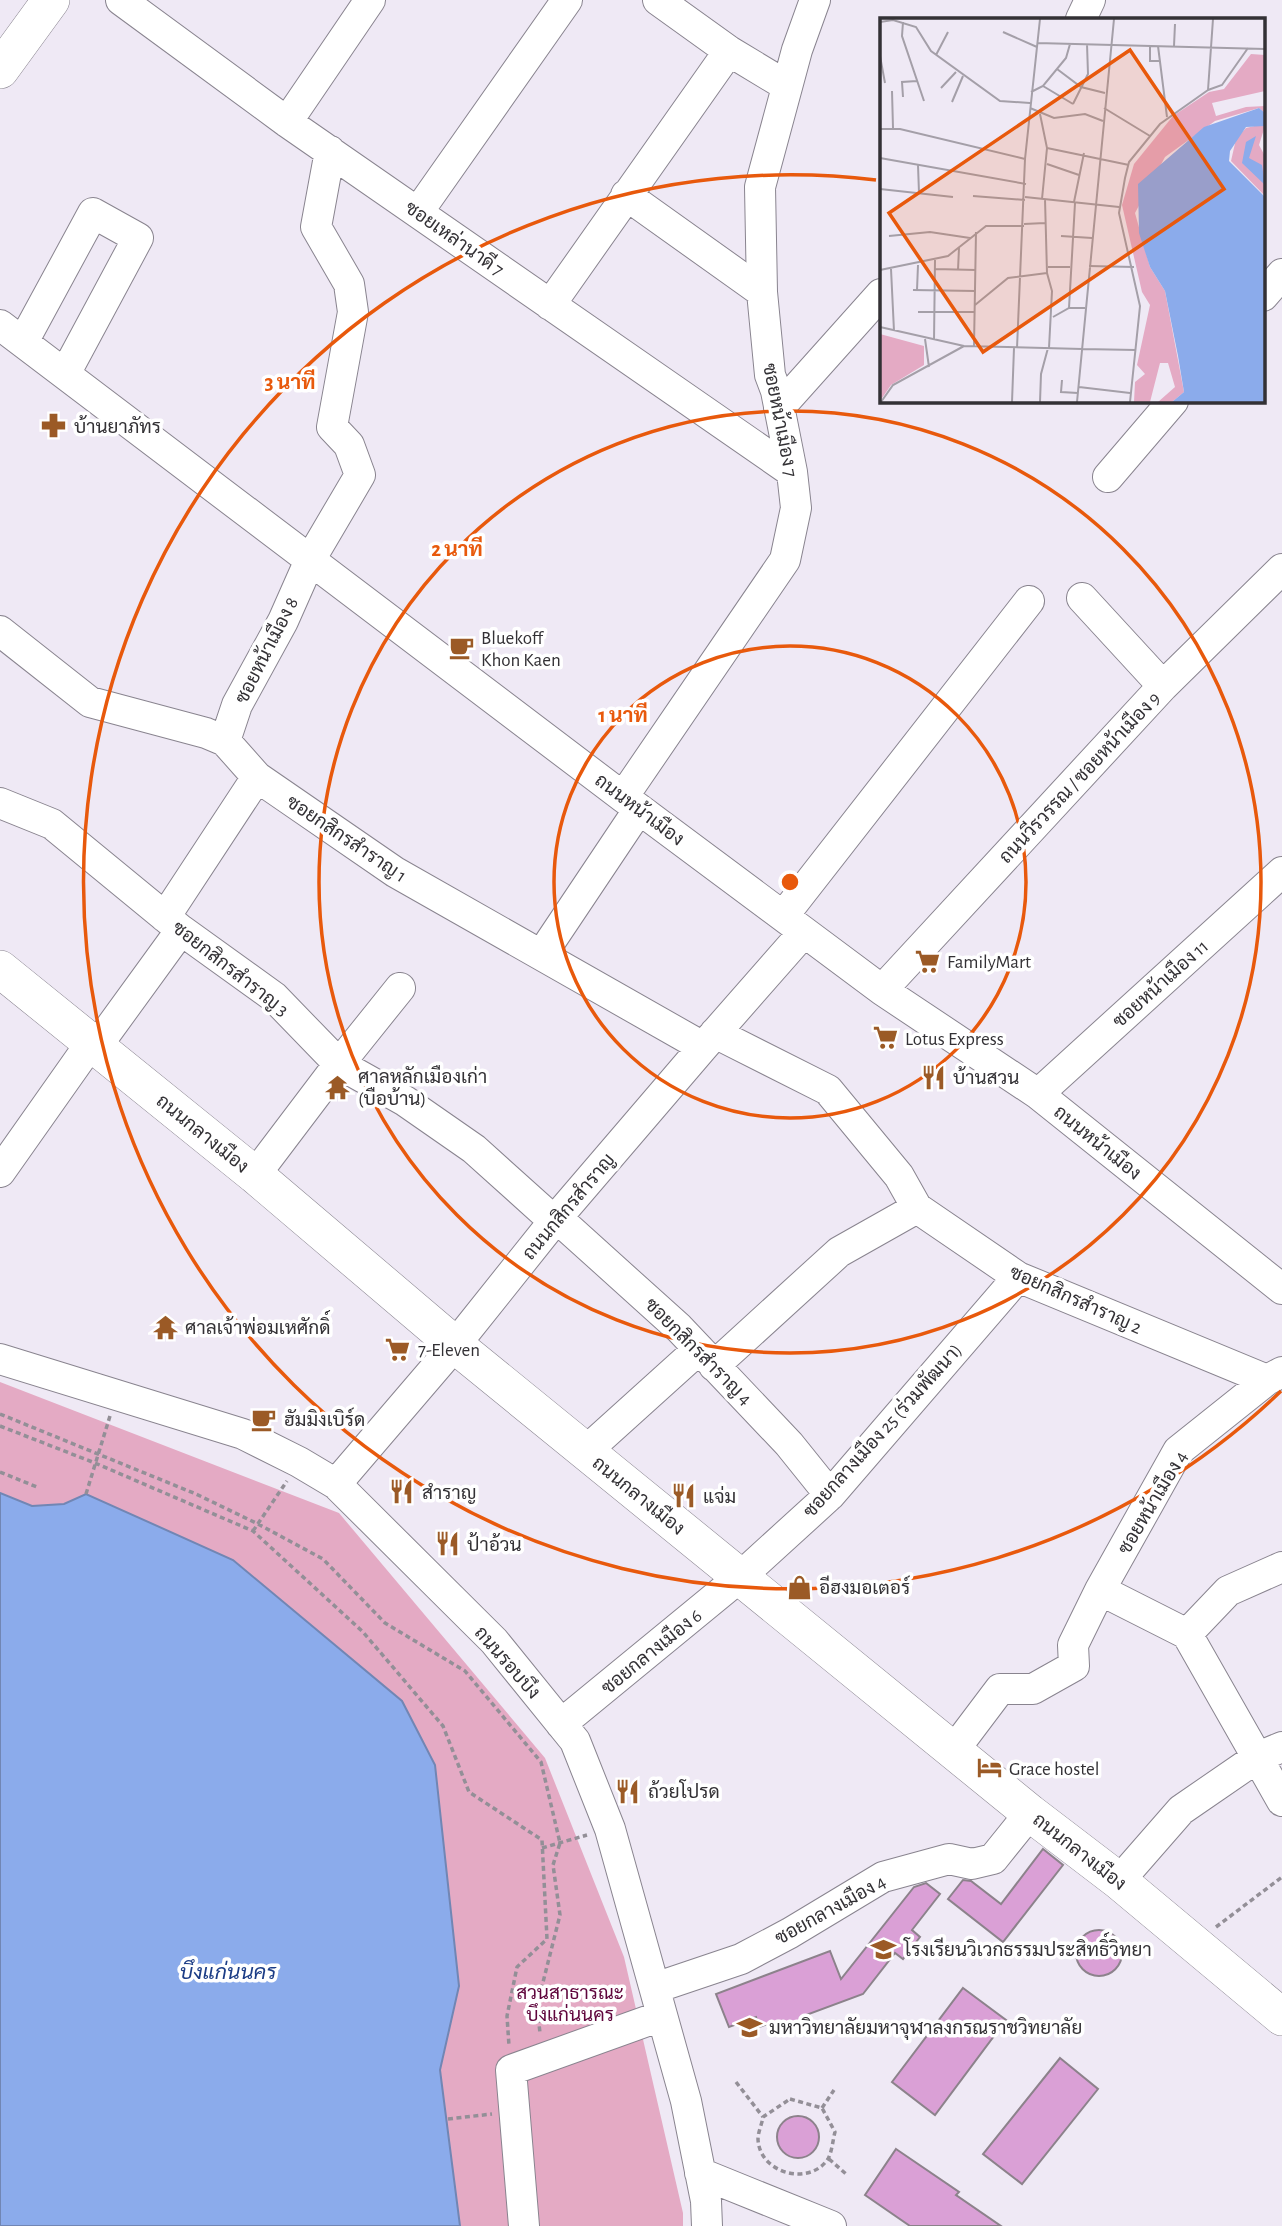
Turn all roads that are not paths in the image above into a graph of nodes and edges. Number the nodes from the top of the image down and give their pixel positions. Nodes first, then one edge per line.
1 (51, 0) edge
2 (121, 0) edge
3 (370, 0) edge
4 (566, 0) edge
5 (658, 0) edge
6 (815, 0) edge
7 (1090, 0) edge
8 (1081, 18) edge
9 (729, 51) junction
10 (0, 70) edge
11 (787, 86) junction
12 (287, 122) junction
13 (330, 151) junction
14 (626, 195) junction
15 (418, 212) junction
16 (762, 292) junction
17 (880, 296) edge
18 (550, 305) junction
19 (11, 334) edge
20 (65, 374) junction
21 (1173, 402) edge
22 (779, 408) junction
23 (792, 472) junction
24 (1108, 477) dead end
25 (310, 560) junction
26 (1282, 569) edge
27 (1082, 598) dead end
28 (1028, 601) dead end
29 (0, 631) edge
30 (1163, 686) junction
31 (225, 741) junction
32 (257, 777) junction
33 (0, 803) edge
34 (631, 803) junction
35 (1282, 872) edge
36 (173, 923) junction
37 (794, 923) junction
38 (550, 942) dead end
39 (0, 969) edge
40 (400, 988) dead end
41 (882, 989) junction
42 (709, 1040) junction
43 (93, 1045) junction
44 (339, 1064) junction
45 (1038, 1094) junction
46 (0, 1172) edge
47 (255, 1175) junction
48 (917, 1208) junction
49 (556, 1219) junction
50 (1018, 1277) junction
51 (1282, 1289) edge
52 (455, 1345) junction
53 (707, 1357) junction
54 (0, 1359) edge
55 (1275, 1376) edge
56 (586, 1451) junction
57 (336, 1484) junction
58 (830, 1495) junction
59 (1282, 1567) edge
60 (740, 1577) junction
61 (1100, 1590) junction
62 (1187, 1634) junction
63 (561, 1724) junction
64 (954, 1750) junction
65 (1270, 1752) edge
66 (1282, 1801) edge
67 (1030, 1813) junction
68 (1119, 1881) junction
69 (658, 2002) junction
70 (1282, 2017) edge
71 (700, 2173) junction
72 (524, 2226) edge
73 (707, 2226) edge
74 (831, 2226) edge

1 - 10 main road
2 - 12 street, ซอยเหล่านาดี 7
3 - 12 street
4 - 15 street
5 - 9 street
6 - 11 street, ซอยหน้าเมือง 7
7 - 8 street
9 - 11 street
9 - 14 street
11 - 16 street, ซอยหน้าเมือง 7
12 - 13 street, ซอยเหล่านาดี 7
13 - 15 street, ซอยเหล่านาดี 7
13 - 25 street, ซอยหน้าเมือง 8
14 - 16 street
14 - 18 street
15 - 18 street, ซอยเหล่านาดี 7
16 - 22 street, ซอยหน้าเมือง 7
17 - 22 street
18 - 23 street, ซอยเหล่านาดี 7
19 - 20 street, ถนนหน้าเมือง
19 - 20 street
20 - 25 street, ถนนหน้าเมือง
21 - 24 street
22 - 23 street, ซอยหน้าเมือง 7
23 - 34 street, ซอยหน้าเมือง 7
25 - 31 street, ซอยหน้าเมือง 8
25 - 34 street, ถนนหน้าเมือง
26 - 30 street, ถนนวีรวรรณ / ซอยหน้าเมือง 9
27 - 30 street
28 - 37 street, ถนนกสิกรสำราญ
29 - 31 street, ซอยกสิกรสำราญ 1
30 - 41 street, ถนนวีรวรรณ / ซอยหน้าเมือง 9
31 - 32 street, ซอยกสิกรสำราญ 1
32 - 36 street
32 - 42 street, ซอยกสิกรสำราญ 1
33 - 36 street, ซอยกสิกรสำราญ 3
34 - 37 street, ถนนหน้าเมือง
34 - 38 street, ซอยหน้าเมือง 7
35 - 45 street, ซอยหน้าเมือง 11
36 - 43 street
36 - 44 street, ซอยกสิกรสำราญ 3
37 - 41 street, ถนนหน้าเมือง
37 - 42 street, ถนนกสิกรสำราญ
39 - 43 main road, ถนนกลางเมือง
40 - 44 street
41 - 45 street, ถนนหน้าเมือง
42 - 48 street, ซอยกสิกรสำราญ 2
42 - 49 street, ถนนกสิกรสำราญ
43 - 46 street
43 - 47 main road, ถนนกลางเมือง
44 - 47 street
44 - 49 street, ซอยกสิกรสำราญ 3
45 - 51 street, ถนนหน้าเมือง
47 - 52 main road, ถนนกลางเมือง
48 - 50 street, ซอยกสิกรสำราญ 2
48 - 53 street
49 - 52 street, ถนนกสิกรสำราญ
49 - 53 street, ซอยกสิกรสำราญ 4
50 - 55 street, ซอยกสิกรสำราญ 2
50 - 58 street, ซอยกลางเมือง 25 (ร่วมพัฒนา)
52 - 56 main road, ถนนกลางเมือง
52 - 57 street, ถนนกสิกรสำราญ
53 - 56 street
53 - 58 street, ซอยกสิกรสำราญ 4
54 - 57 street, ถนนรอบบึง
55 - 61 street, ซอยหน้าเมือง 4
56 - 60 main road, ถนนกลางเมือง
57 - 63 street, ถนนรอบบึง
58 - 60 street, ซอยกลางเมือง 25 (ร่วมพัฒนา)
59 - 62 street
60 - 63 street, ซอยกลางเมือง 6
60 - 64 main road, ถนนกลางเมือง
61 - 62 street
61 - 64 street, ซอยหน้าเมือง 4
62 - 65 street
63 - 69 street, ถนนรอบบึง
64 - 67 main road, ถนนกลางเมือง
65 - 66 street
65 - 68 street
67 - 68 main road, ถนนกลางเมือง
67 - 69 street, ซอยกลางเมือง 4
68 - 70 main road, ถนนกลางเมือง
69 - 71 street, ถนนรอบบึง
69 - 72 street
71 - 73 street, ถนนรอบบึง
71 - 74 street

